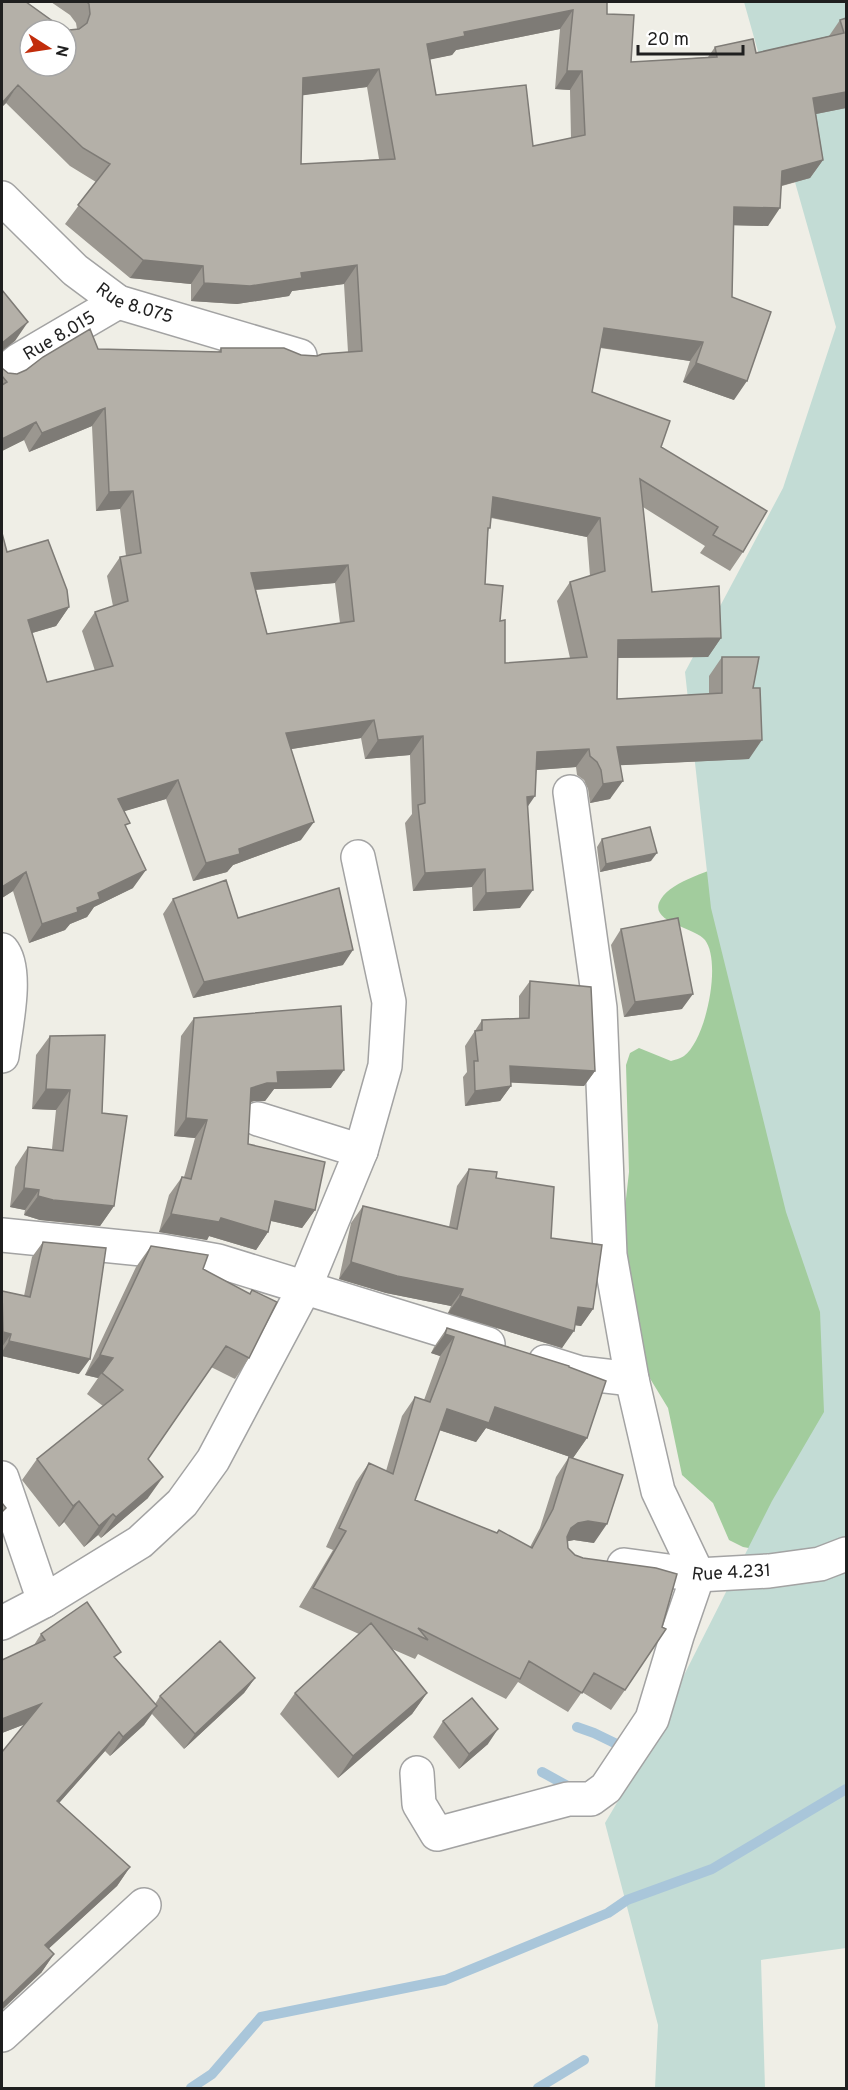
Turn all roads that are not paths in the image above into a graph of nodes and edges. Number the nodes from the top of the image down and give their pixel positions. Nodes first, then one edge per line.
1 (2, 198) edge
2 (118, 302) junction
3 (300, 356) edge
4 (2, 374) edge
5 (570, 792) dead end
6 (358, 857) dead end
7 (2, 950) edge
8 (2, 1056) edge
9 (258, 1119) dead end
10 (362, 1151) junction
11 (2, 1235) edge
12 (305, 1287) junction
13 (632, 1380) junction
14 (2, 1478) edge
15 (846, 1554) edge
16 (604, 1563) edge
17 (698, 1575) junction
18 (44, 1601) junction
19 (2, 1623) edge
20 (417, 1773) dead end
21 (144, 1905) dead end
22 (2, 2035) edge

1 - 2 street, Rue 8.075
2 - 3 street, Rue 8.075
2 - 4 street, Rue 8.015
5 - 13 street
6 - 10 street
7 - 8 street
9 - 10 street
10 - 12 street
11 - 12 street
12 - 13 street
12 - 18 street
13 - 17 street
14 - 18 street
15 - 17 street, Rue 4.231
16 - 17 street, Rue 4.231
17 - 20 street
18 - 19 street
21 - 22 street

